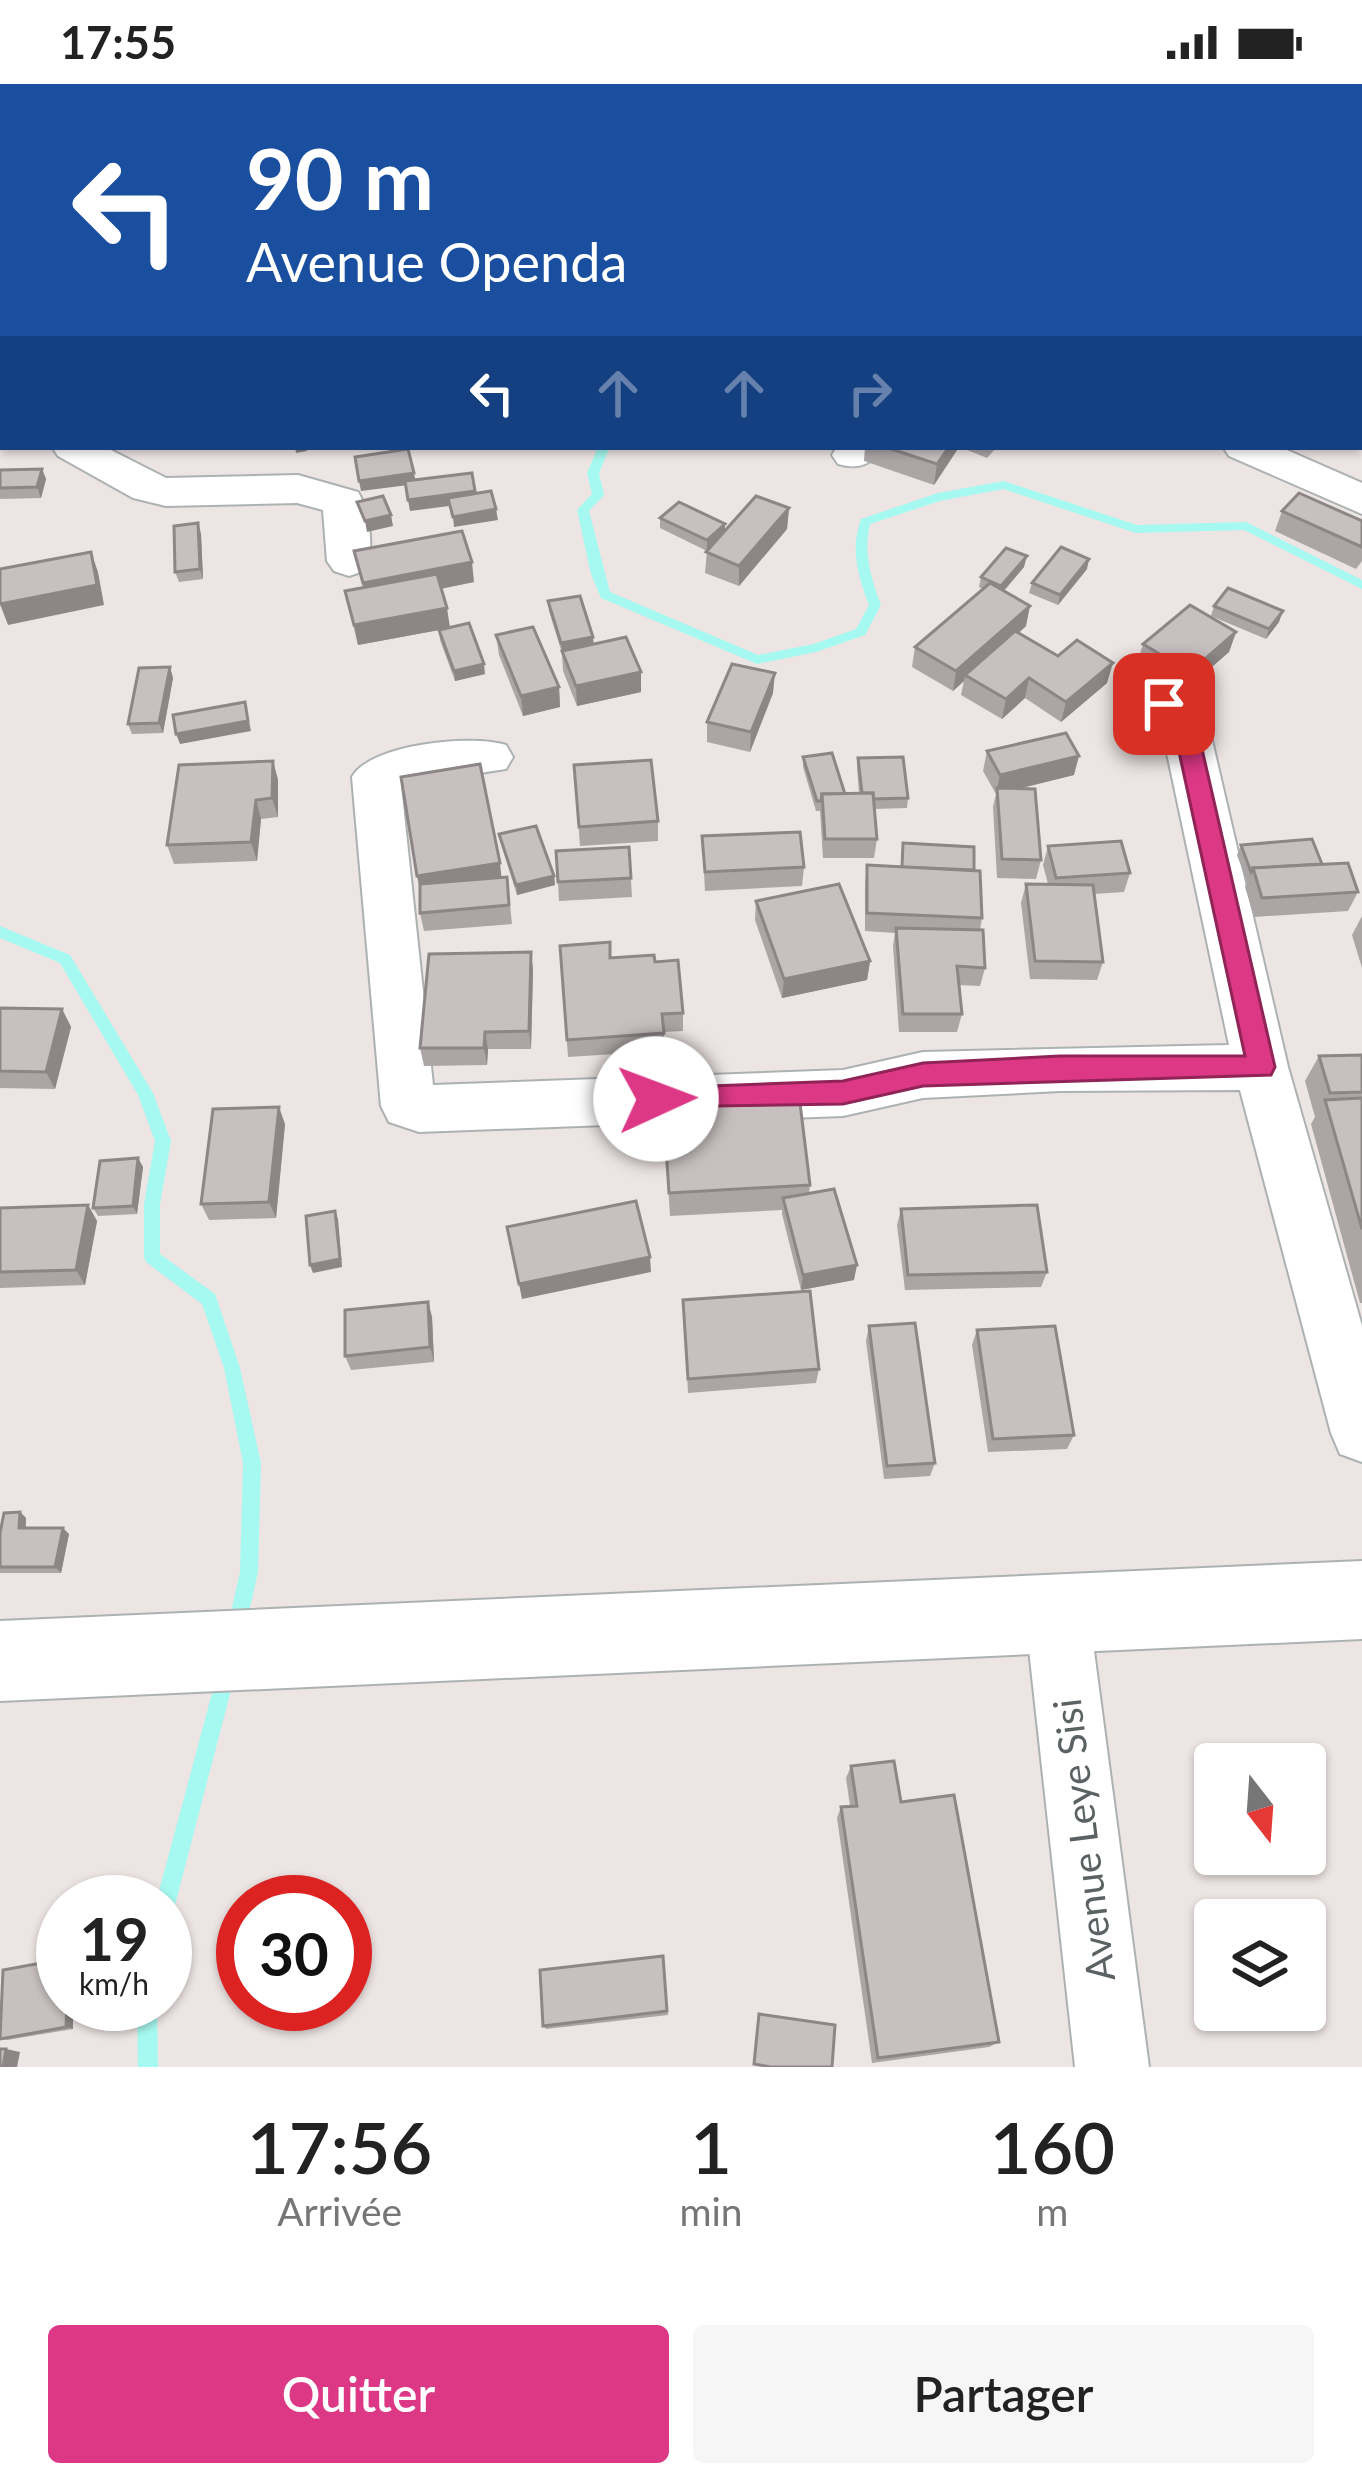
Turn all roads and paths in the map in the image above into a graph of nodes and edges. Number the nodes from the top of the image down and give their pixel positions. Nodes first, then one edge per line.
1 (78, 450) edge
2 (1251, 450) edge
3 (1362, 500) edge
4 (349, 561) edge
5 (1164, 704) dead end
6 (489, 757) dead end
7 (1262, 1067) junction
8 (1362, 1433) edge
9 (1362, 1600) edge
10 (1057, 1613) junction
11 (0, 1660) edge
12 (1112, 2067) edge

1 - 4 street
2 - 3 street
5 - 7 street
6 - 7 street
7 - 8 street
9 - 10 street
10 - 11 street
10 - 12 street, Avenue Leye Sisi

